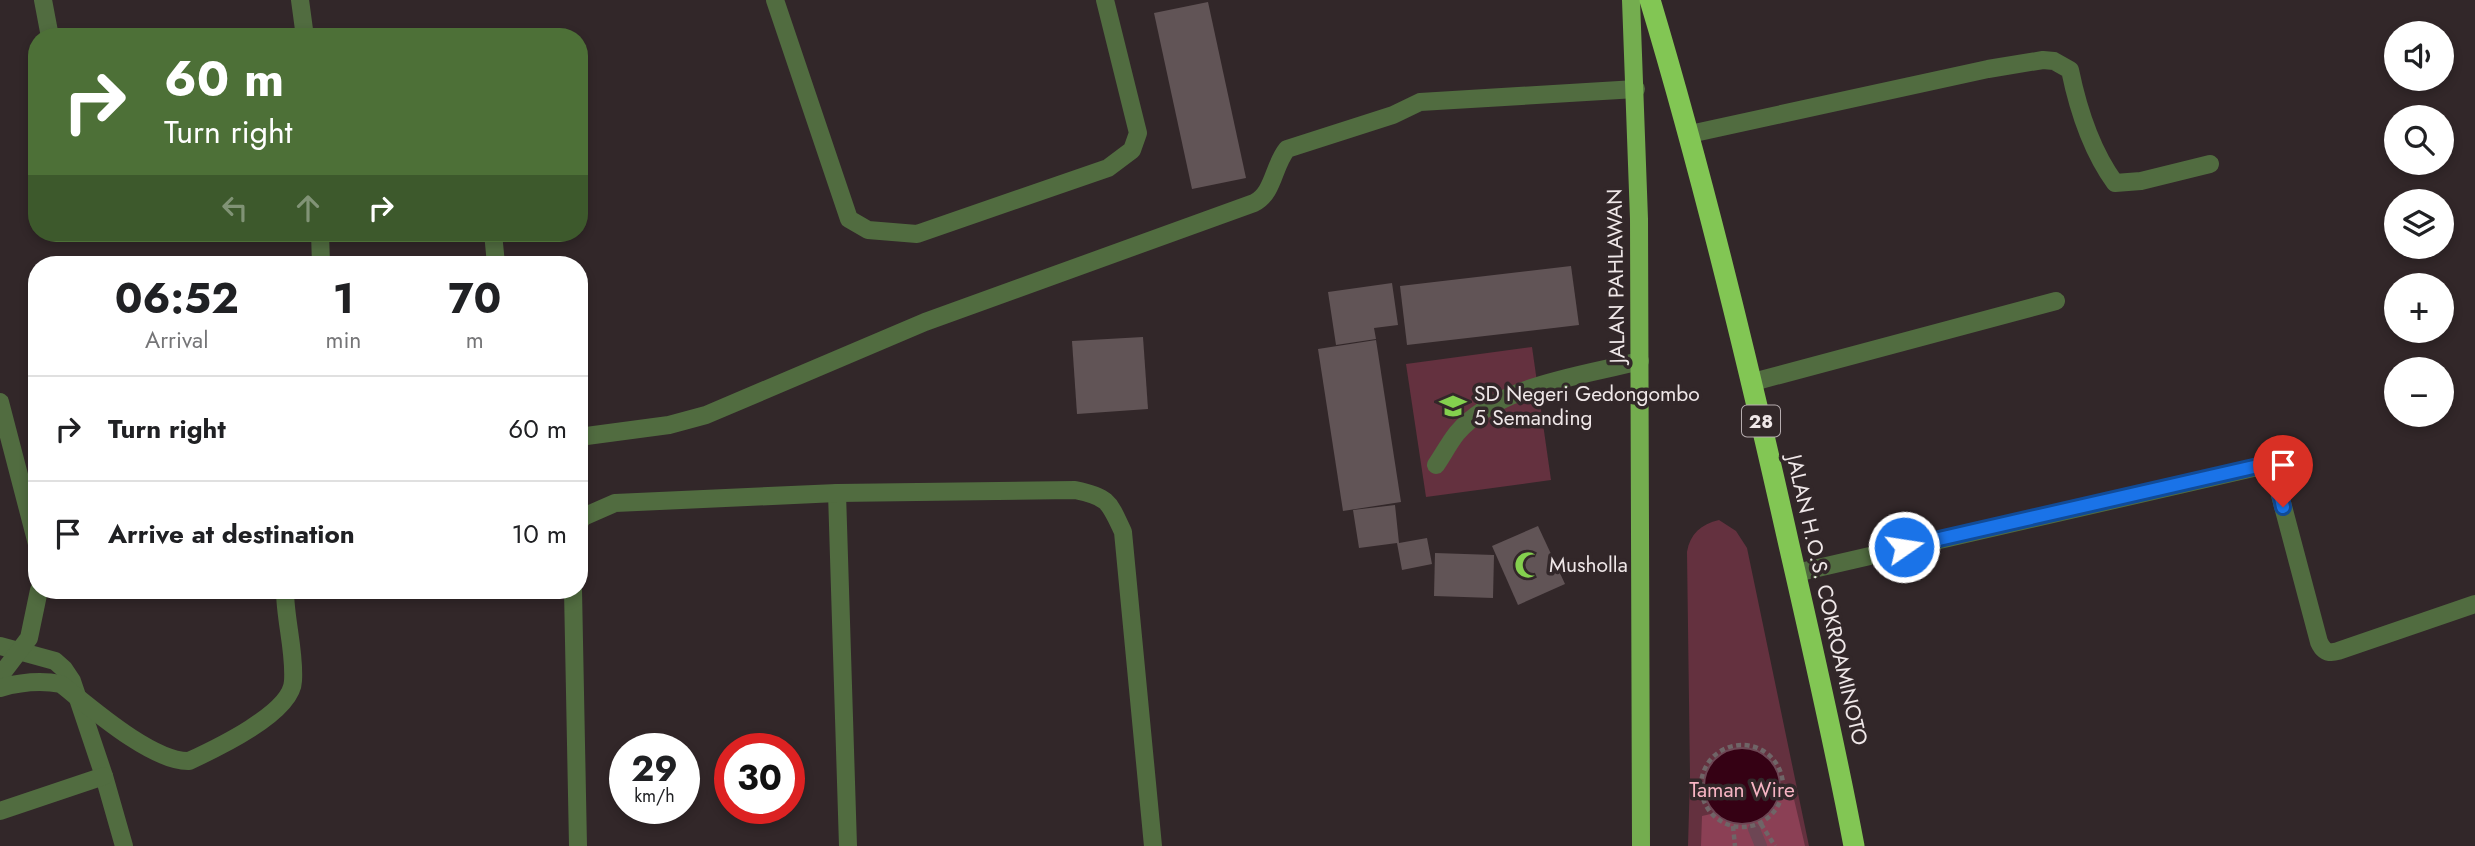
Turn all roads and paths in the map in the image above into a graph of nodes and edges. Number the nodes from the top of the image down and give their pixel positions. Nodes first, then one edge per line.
1 (43, 0) edge
2 (300, 0) edge
3 (775, 0) edge
4 (1105, 0) edge
5 (1631, 0) edge
6 (1650, 0) edge
7 (48, 28) edge
8 (304, 28) edge
9 (1636, 89) junction
10 (1690, 134) junction
11 (2210, 164) dead end
12 (2056, 302) dead end
13 (1640, 360) junction
14 (1753, 382) junction
15 (0, 402) edge
16 (588, 436) edge
17 (1436, 466) dead end
18 (837, 493) junction
19 (28, 509) edge
20 (588, 515) edge
21 (1796, 573) junction
22 (37, 599) edge
23 (286, 599) edge
24 (573, 599) edge
25 (2475, 604) edge
26 (0, 646) edge
27 (20, 650) junction
28 (0, 676) edge
29 (0, 688) edge
30 (80, 699) junction
31 (104, 776) junction
32 (0, 811) edge
33 (1761, 824) junction
34 (1733, 826) junction
35 (124, 846) edge
36 (578, 846) edge
37 (848, 846) edge
38 (1153, 846) edge
39 (1641, 846) edge
40 (1735, 846) edge
41 (1775, 846) edge
42 (1854, 846) edge

1 - 7 street
2 - 8 street
3 - 4 street
5 - 9 main road, JALAN PAHLAWAN
6 - 10 highway, JALAN H.O.S. COKROAMINOTO / 28
9 - 13 main road, JALAN PAHLAWAN
9 - 16 street
10 - 11 street
10 - 14 highway, JALAN H.O.S. COKROAMINOTO / 28
12 - 14 street
13 - 17 street
13 - 39 main road, JALAN PAHLAWAN
14 - 21 highway, JALAN H.O.S. COKROAMINOTO / 28
15 - 19 street
18 - 20 street
18 - 37 street
18 - 38 street
21 - 25 street
21 - 42 highway, JALAN H.O.S. COKROAMINOTO / 28
22 - 27 street
23 - 30 street
24 - 36 street
26 - 27 street
27 - 28 street
27 - 30 street
29 - 30 street
30 - 31 street
31 - 32 street
31 - 35 street
33 - 34 path
33 - 34 path
33 - 41 path
34 - 40 path

